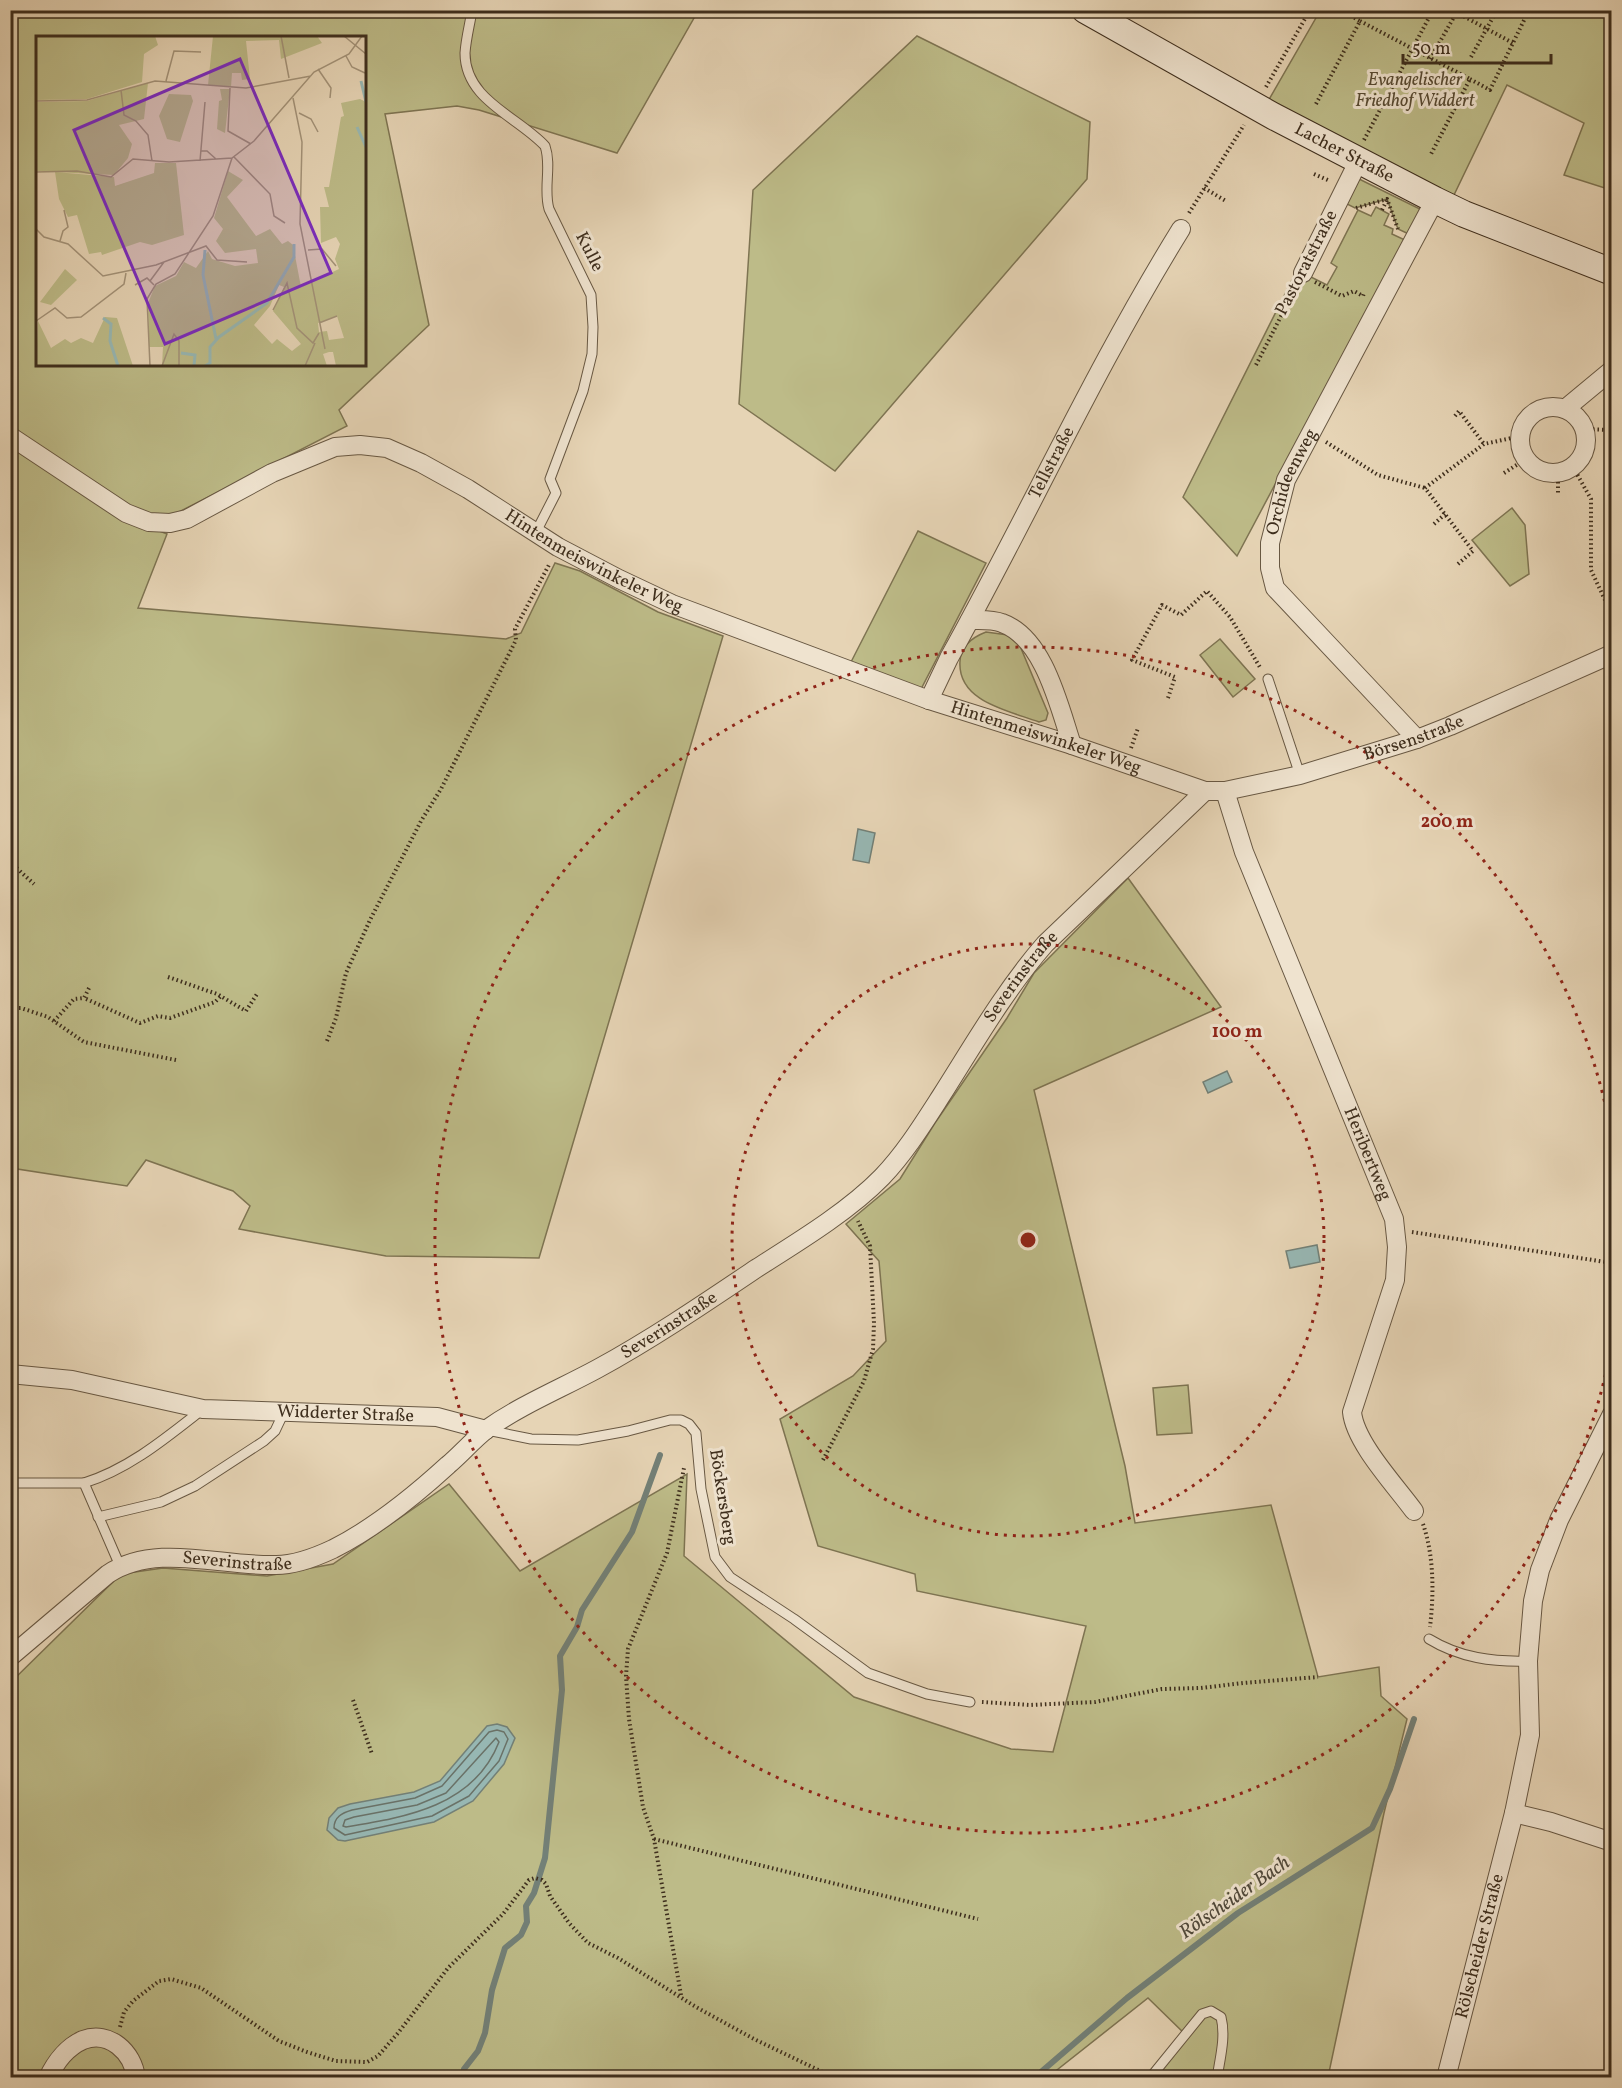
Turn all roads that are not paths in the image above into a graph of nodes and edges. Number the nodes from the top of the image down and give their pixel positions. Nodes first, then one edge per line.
1 (472, 10) edge
2 (1085, 10) edge
3 (1357, 159) junction
4 (1435, 200) junction
5 (1181, 230) road end
6 (1611, 272) edge
7 (1302, 274) road end
8 (1611, 370) edge
9 (1564, 409) junction
10 (10, 436) edge
11 (536, 532) junction
12 (970, 620) junction
13 (1611, 654) edge
14 (1268, 680) road end
15 (929, 700) junction
16 (1417, 739) junction
17 (1072, 745) junction
18 (1300, 775) junction
19 (1205, 791) junction
20 (1225, 791) junction
21 (10, 1374) edge
22 (203, 1409) junction
23 (284, 1413) junction
24 (1611, 1414) edge
25 (486, 1430) junction
26 (10, 1483) edge
27 (84, 1484) junction
28 (1414, 1511) road end
29 (98, 1517) junction
30 (120, 1566) junction
31 (1429, 1639) road end
32 (10, 1657) edge
33 (1528, 1661) junction
34 (970, 1702) road end
35 (1514, 1813) junction
36 (1611, 1842) edge
37 (48, 2078) edge
38 (136, 2078) edge
39 (1150, 2078) edge
40 (1217, 2078) edge
41 (1446, 2078) edge

1 - 11 lane, Kulle
2 - 3 street, Lacher Straße
3 - 4 street, Lacher Straße
3 - 7 street, Pastoratstraße
4 - 6 street, Lacher Straße
4 - 16 street, Orchideenweg
5 - 12 street, Tellstraße
8 - 9 street
9 - 9 street
10 - 11 street, Hintenmeiswinkeler Weg
11 - 15 street, Hintenmeiswinkeler Weg
12 - 15 street, Tellstraße
12 - 17 street
13 - 16 street, Börsenstraße
14 - 18 lane
15 - 17 street, Hintenmeiswinkeler Weg
16 - 18 street, Börsenstraße
17 - 19 street, Hintenmeiswinkeler Weg
18 - 20 street, Börsenstraße
19 - 20 street, Börsenstraße
19 - 25 street, Severinstraße
20 - 28 street, Heribertweg
21 - 22 street, Widderter Straße
22 - 23 street, Widderter Straße
22 - 27 lane
23 - 25 street, Widderter Straße
23 - 29 lane
24 - 33 street, Rölscheider Straße
25 - 30 street, Severinstraße
25 - 34 lane, Böckersberg
26 - 27 lane
27 - 29 lane
29 - 30 lane
30 - 32 street, Severinstraße
31 - 33 lane
33 - 35 street, Rölscheider Straße
35 - 36 street
35 - 41 street, Rölscheider Straße
37 - 38 street
39 - 40 lane

